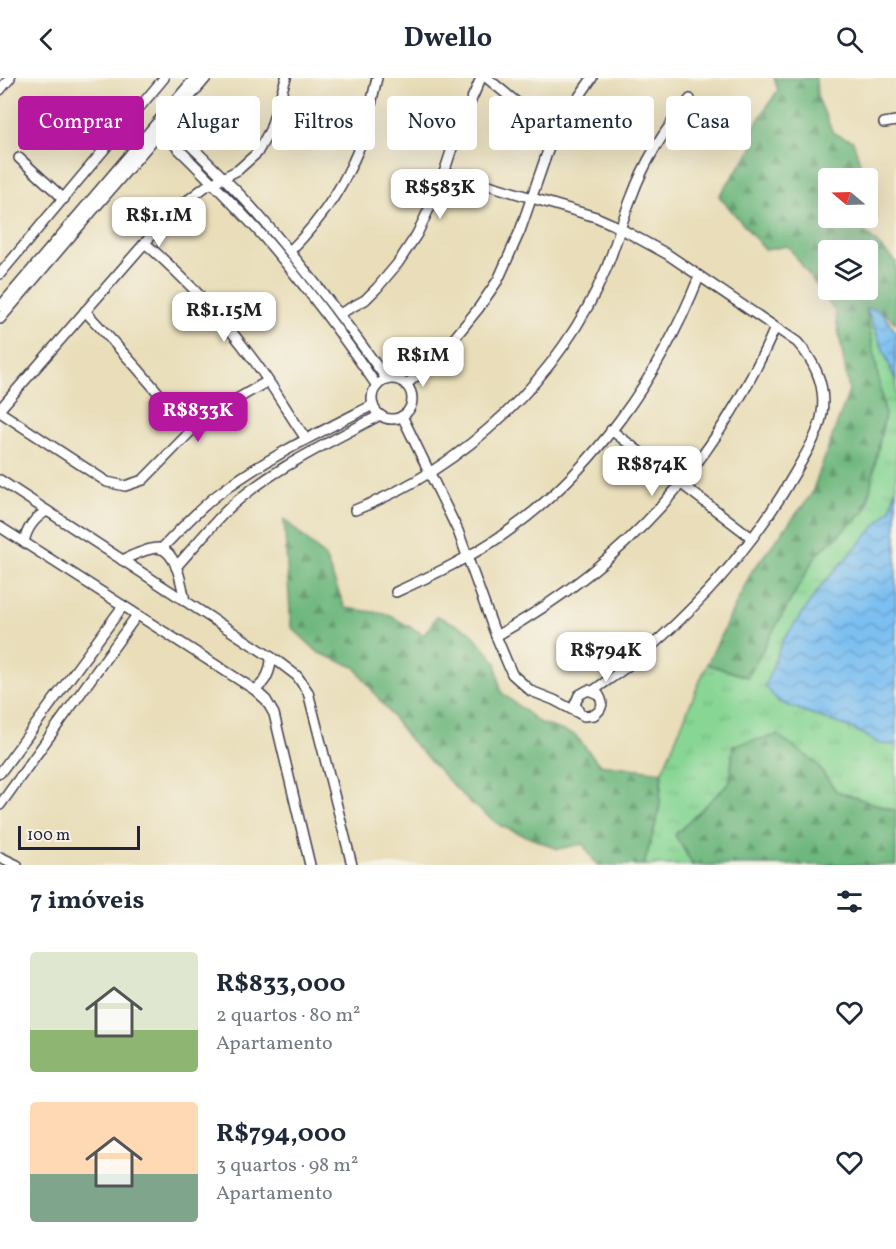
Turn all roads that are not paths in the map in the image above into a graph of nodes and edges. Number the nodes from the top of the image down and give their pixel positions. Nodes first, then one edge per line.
1 (10, 78) edge
2 (164, 78) edge
3 (195, 78) edge
4 (206, 78) edge
5 (286, 78) edge
6 (377, 78) edge
7 (481, 78) edge
8 (487, 78) edge
9 (592, 78) edge
10 (0, 90) edge
11 (182, 96) edge
12 (188, 96) edge
13 (509, 96) edge
14 (580, 96) edge
15 (896, 120) edge
16 (884, 123) dead end
17 (156, 130) edge
18 (156, 130) edge
19 (666, 130) edge
20 (179, 150) edge
21 (196, 150) edge
22 (549, 150) edge
23 (19, 159) dead end
24 (445, 172) junction
25 (224, 177) junction
26 (211, 184) junction
27 (533, 198) junction
28 (64, 199) junction
29 (621, 228) junction
30 (145, 243) junction
31 (290, 252) junction
32 (0, 274) edge
33 (699, 277) junction
34 (0, 307) edge
35 (85, 311) junction
36 (339, 314) junction
37 (0, 319) edge
38 (775, 328) junction
39 (387, 380) junction
40 (268, 381) junction
41 (406, 385) junction
42 (377, 386) junction
43 (373, 405) junction
44 (0, 410) edge
45 (380, 415) junction
46 (402, 416) junction
47 (611, 430) junction
48 (191, 431) junction
49 (306, 439) junction
50 (430, 471) junction
51 (0, 480) edge
52 (682, 483) junction
53 (355, 510) dead end
54 (47, 511) junction
55 (0, 527) edge
56 (752, 538) junction
57 (24, 542) junction
58 (161, 549) junction
59 (468, 556) junction
60 (122, 560) junction
61 (177, 567) junction
62 (396, 592) dead end
63 (185, 601) junction
64 (123, 606) junction
65 (137, 615) junction
66 (496, 636) junction
67 (272, 657) junction
68 (611, 679) junction
69 (255, 690) junction
70 (593, 691) junction
71 (576, 699) junction
72 (554, 700) junction
73 (602, 703) junction
74 (580, 714) junction
75 (0, 773) edge
76 (0, 805) edge
77 (0, 857) edge
78 (18, 865) edge
79 (310, 865) edge
80 (352, 865) edge

1 - 10 street
2 - 28 street
3 - 11 street
4 - 12 street
5 - 25 street
6 - 31 street
7 - 24 street
8 - 13 street
9 - 14 street
15 - 16 street
17 - 34 street
18 - 37 street
19 - 29 street
20 - 26 street
21 - 25 street
22 - 27 street
23 - 28 street
24 - 27 street
24 - 36 street
25 - 26 street
25 - 31 street
26 - 30 street
26 - 42 street
27 - 29 street
27 - 41 street
28 - 32 street
29 - 33 street
29 - 50 street
30 - 35 street
30 - 40 street
31 - 36 street
33 - 38 street
33 - 47 street
35 - 44 street
35 - 48 street
36 - 39 street
38 - 52 street
38 - 56 street
39 - 41 street
39 - 42 street
40 - 48 street
40 - 49 street
41 - 46 street
42 - 43 street
43 - 45 street
43 - 49 street
44 - 48 street
45 - 46 street
45 - 61 street
46 - 50 street
47 - 52 street
47 - 59 street
49 - 58 street
50 - 53 street
50 - 59 street
51 - 54 street
52 - 56 street
52 - 66 street
54 - 57 street
54 - 60 street
55 - 57 street
56 - 68 street
57 - 64 street
58 - 60 street
58 - 61 street
59 - 62 street
59 - 66 street
60 - 63 street
61 - 63 street
63 - 67 street
64 - 65 street
64 - 75 street
65 - 69 street
65 - 76 street
66 - 72 street
67 - 69 street
67 - 80 street
68 - 70 street
68 - 73 street
69 - 79 street
70 - 71 street
70 - 73 street
71 - 72 street
71 - 74 street
72 - 74 street
73 - 74 street
77 - 78 street

